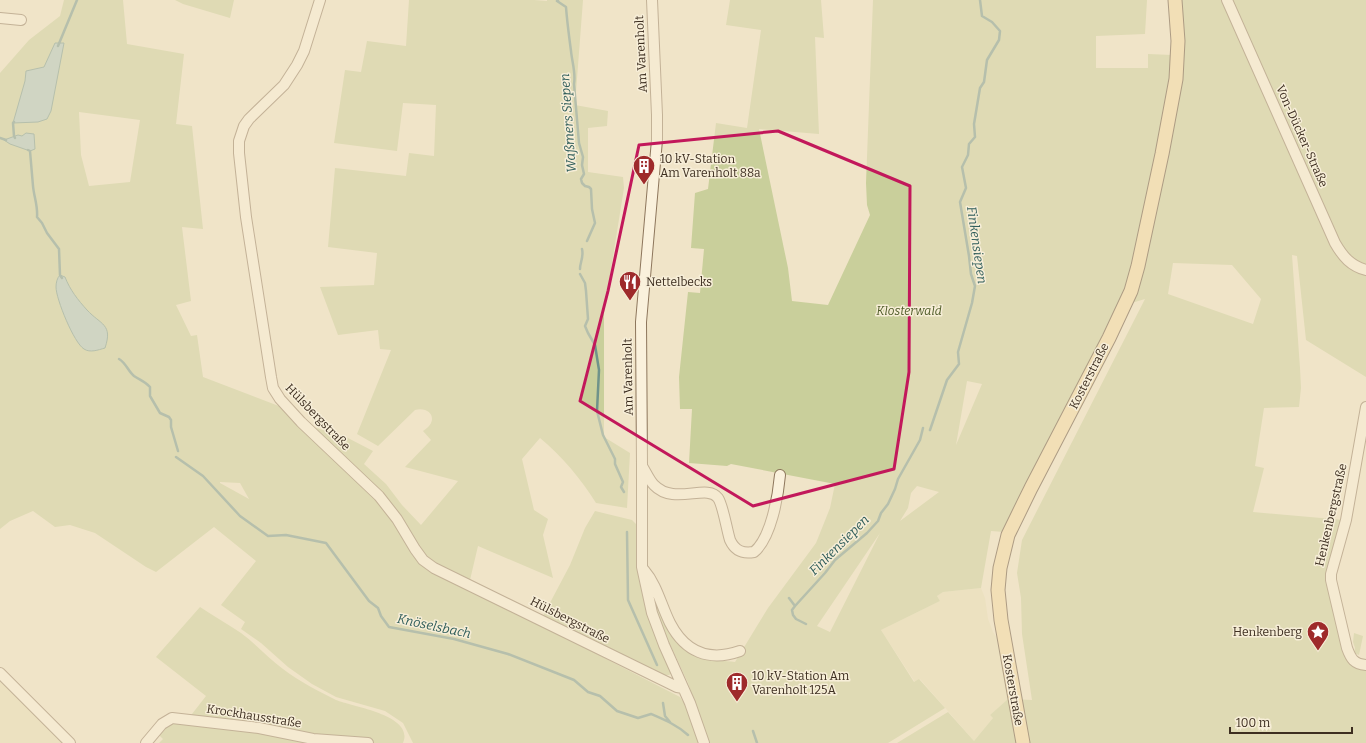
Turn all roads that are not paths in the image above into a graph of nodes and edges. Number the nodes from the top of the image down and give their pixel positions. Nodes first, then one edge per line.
1 (320, 0) edge
2 (652, 0) edge
3 (1175, 0) edge
4 (1227, 0) edge
5 (0, 18) edge
6 (22, 20) dead end
7 (1366, 270) edge
8 (1366, 407) edge
9 (642, 466) junction
10 (780, 475) dead end
11 (642, 567) junction
12 (740, 651) dead end
13 (1366, 665) edge
14 (0, 673) edge
15 (683, 688) junction
16 (70, 743) edge
17 (146, 743) edge
18 (368, 743) edge
19 (704, 743) edge
20 (1023, 743) edge

1 - 15 street, Hülsbergstraße
2 - 9 street, Am Varenholt
3 - 20 main road, Kosterstraße
4 - 7 street, Von-Dücker-Straße
5 - 6 street
8 - 13 street, Henkenbergstraße
9 - 10 street
9 - 11 street, Am Varenholt
11 - 12 street
11 - 15 street, Am Varenholt
14 - 16 street
15 - 19 street, Am Varenholt
17 - 18 street, Krockhausstraße

